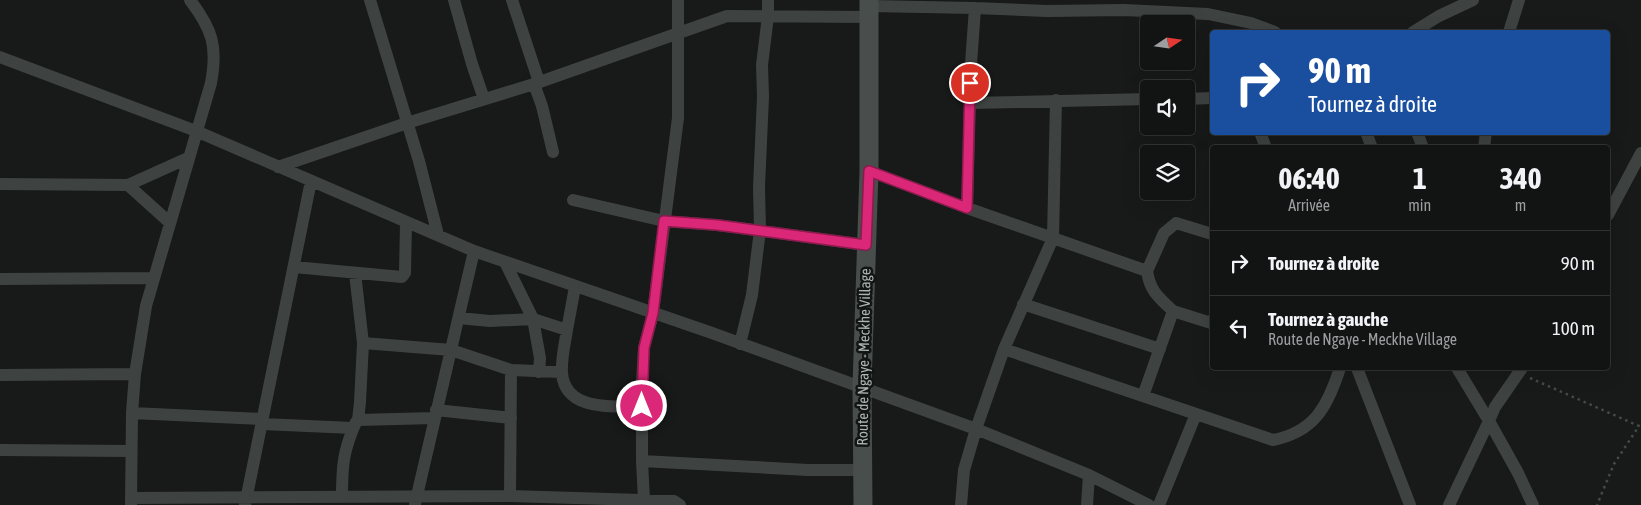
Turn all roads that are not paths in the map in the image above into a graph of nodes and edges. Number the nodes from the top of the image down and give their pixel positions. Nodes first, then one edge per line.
1 (190, 0) edge
2 (370, 0) edge
3 (454, 0) edge
4 (512, 0) edge
5 (678, 0) edge
6 (768, 0) edge
7 (1473, 0) edge
8 (1519, 0) edge
9 (869, 8) edge
10 (975, 8) junction
11 (768, 16) junction
12 (1257, 30) edge
13 (1416, 30) edge
14 (1509, 30) edge
15 (679, 33) junction
16 (0, 57) edge
17 (537, 83) junction
18 (1210, 98) edge
19 (484, 99) junction
20 (1140, 99) edge
21 (1195, 99) edge
22 (1056, 100) junction
23 (970, 103) junction
24 (407, 123) junction
25 (196, 131) junction
26 (553, 152) dead end
27 (1641, 152) edge
28 (188, 158) junction
29 (278, 167) junction
30 (869, 171) junction
31 (312, 181) junction
32 (0, 184) edge
33 (128, 185) junction
34 (573, 200) dead end
35 (967, 208) junction
36 (1610, 211) edge
37 (664, 221) junction
38 (169, 222) junction
39 (406, 222) junction
40 (760, 230) junction
41 (1210, 233) edge
42 (438, 235) junction
43 (1053, 238) junction
44 (866, 245) junction
45 (474, 251) junction
46 (506, 262) junction
47 (294, 267) junction
48 (1147, 271) junction
49 (355, 272) junction
50 (154, 278) junction
51 (0, 279) edge
52 (575, 287) junction
53 (1023, 304) junction
54 (1173, 311) junction
55 (653, 313) junction
56 (459, 318) junction
57 (533, 319) junction
58 (1210, 321) edge
59 (567, 330) junction
60 (363, 342) junction
61 (740, 344) junction
62 (1004, 349) junction
63 (1160, 349) junction
64 (452, 350) junction
65 (511, 370) junction
66 (1334, 370) edge
67 (1459, 370) edge
68 (1520, 370) edge
69 (1358, 371) edge
70 (539, 372) junction
71 (562, 372) junction
72 (135, 374) junction
73 (0, 375) edge
74 (862, 386) junction
75 (1143, 396) junction
76 (642, 406) junction
77 (132, 413) junction
78 (435, 414) junction
79 (1196, 414) junction
80 (511, 418) junction
81 (1489, 421) junction
82 (262, 422) junction
83 (356, 424) junction
84 (976, 429) junction
85 (0, 450) edge
86 (131, 451) junction
87 (642, 461) junction
88 (863, 470) junction
89 (1089, 475) junction
90 (510, 496) junction
91 (342, 497) junction
92 (644, 500) junction
93 (131, 501) edge
94 (246, 501) edge
95 (416, 501) edge
96 (546, 501) edge
97 (680, 505) edge
98 (863, 505) edge
99 (961, 505) edge
100 (1087, 505) edge
101 (1150, 505) edge
102 (1410, 505) edge
103 (1449, 505) edge
104 (1533, 505) edge

1 - 25 street
2 - 24 street
3 - 19 street
4 - 17 street
5 - 15 street
6 - 11 street
7 - 13 street
8 - 14 street
9 - 10 street
9 - 11 street
9 - 30 main road, Route de Ngaye - Meckhe Village
10 - 12 street
10 - 23 street
11 - 15 street
11 - 40 street
15 - 17 street
15 - 37 street
16 - 25 street
17 - 19 street
17 - 26 street
18 - 21 street
19 - 24 street
20 - 22 street
22 - 23 street
22 - 43 street
23 - 35 street
24 - 29 street
24 - 42 street
25 - 28 street
25 - 29 street
27 - 36 street
28 - 33 street
28 - 38 street
29 - 31 street
30 - 35 street
30 - 44 main road, Route de Ngaye - Meckhe Village
31 - 39 street
31 - 47 street
32 - 33 street
33 - 38 street
34 - 37 street
35 - 43 street
37 - 40 street
37 - 55 street
38 - 50 street
39 - 42 street
39 - 49 street
40 - 44 street
40 - 61 street
41 - 48 street
42 - 45 street
43 - 48 street
43 - 53 street
44 - 74 main road, Route de Ngaye - Meckhe Village
45 - 46 street
45 - 56 street
46 - 52 street
46 - 57 street
47 - 49 street
47 - 82 street
48 - 54 street
49 - 60 street
50 - 51 street
50 - 72 street
52 - 55 street
52 - 59 street
53 - 62 street
53 - 63 street
54 - 58 street
54 - 63 street
55 - 61 street
55 - 76 street
56 - 57 street
56 - 64 street
57 - 59 street
57 - 70 street
59 - 71 street
60 - 64 street
60 - 83 street
61 - 74 street
62 - 75 street
62 - 84 street
63 - 75 street
64 - 65 street
64 - 78 street
65 - 70 street
65 - 80 street
66 - 79 street
67 - 81 street
68 - 81 street
69 - 102 street
70 - 71 street
71 - 76 street
72 - 73 street
72 - 77 street
74 - 84 street
74 - 88 main road, Route de Ngaye - Meckhe Village
75 - 79 street
76 - 87 street
77 - 82 street
77 - 86 street
78 - 80 street
78 - 83 street
78 - 95 street
79 - 101 street
80 - 90 street
81 - 103 street
81 - 104 street
82 - 83 street
82 - 94 street
83 - 91 street
84 - 89 street
84 - 99 street
85 - 86 street
86 - 93 street
87 - 88 street
87 - 92 street
88 - 98 main road, Route de Ngaye - Meckhe Village
89 - 100 street
89 - 101 street
90 - 95 street
90 - 96 street
91 - 94 street
91 - 95 street
92 - 96 street
92 - 97 street
93 - 94 street

